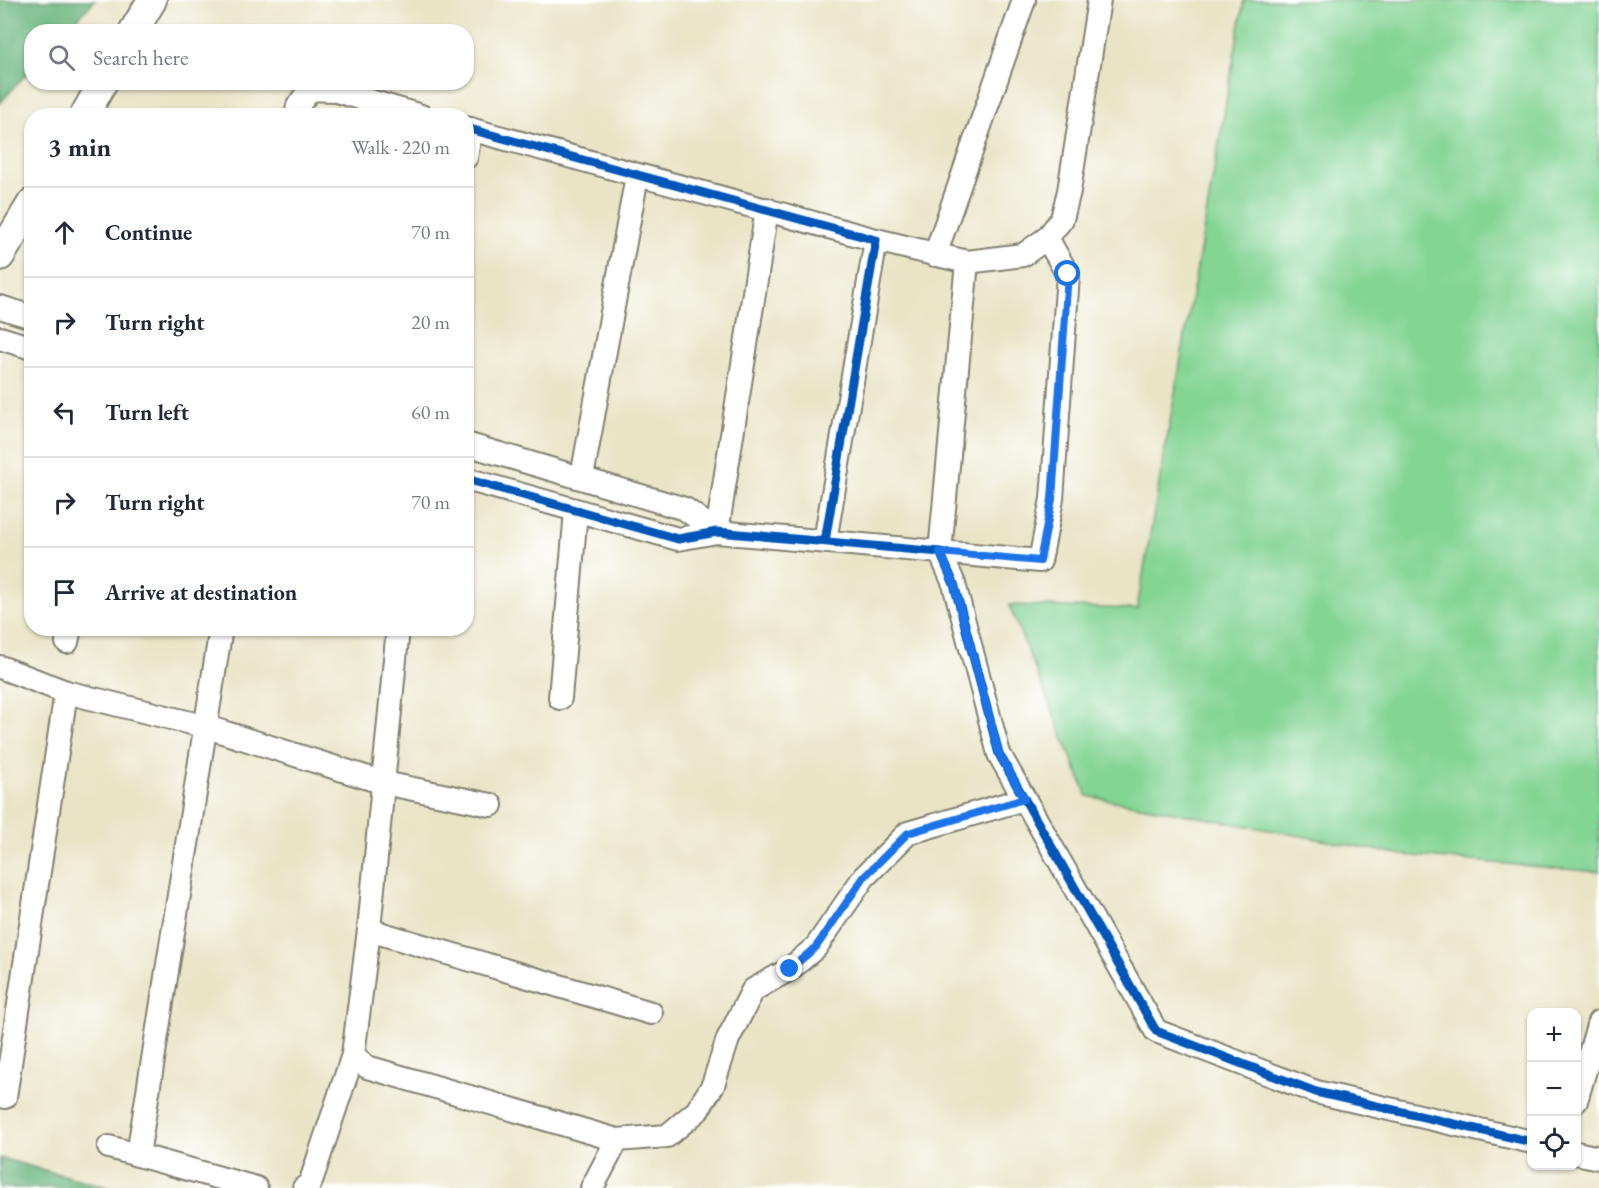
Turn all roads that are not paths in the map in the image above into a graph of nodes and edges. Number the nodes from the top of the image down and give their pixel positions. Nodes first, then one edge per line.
1 (152, 0) edge
2 (1024, 0) edge
3 (1099, 0) edge
4 (138, 24) edge
5 (99, 90) edge
6 (309, 90) edge
7 (333, 90) edge
8 (88, 108) edge
9 (298, 108) edge
10 (394, 108) edge
11 (474, 130) edge
12 (637, 176) junction
13 (767, 209) junction
14 (24, 216) edge
15 (1047, 238) junction
16 (876, 240) junction
17 (935, 255) junction
18 (0, 256) edge
19 (966, 262) junction
20 (0, 307) edge
21 (24, 314) edge
22 (0, 338) edge
23 (24, 346) edge
24 (474, 446) edge
25 (582, 477) junction
26 (474, 481) edge
27 (576, 511) junction
28 (717, 532) junction
29 (825, 542) junction
30 (940, 552) junction
31 (220, 636) edge
32 (397, 636) edge
33 (0, 667) edge
34 (66, 692) junction
35 (560, 698) dead end
36 (207, 727) junction
37 (384, 783) junction
38 (1024, 799) junction
39 (491, 806) dead end
40 (369, 930) junction
41 (651, 1013) dead end
42 (1599, 1022) edge
43 (353, 1055) junction
44 (1581, 1084) edge
45 (4, 1097) dead end
46 (617, 1140) junction
47 (1527, 1141) edge
48 (109, 1147) dead end
49 (1581, 1154) edge
50 (138, 1155) junction
51 (1599, 1158) edge
52 (256, 1188) edge
53 (304, 1188) edge
54 (591, 1188) edge

1 - 4 street
2 - 17 street
3 - 15 street
5 - 8 street
6 - 9 street
7 - 10 street
11 - 12 street
12 - 13 street
12 - 25 street
13 - 16 street
13 - 28 street
14 - 18 street
15 - 19 street
15 - 30 street
16 - 17 street
16 - 29 street
17 - 19 street
19 - 30 street
20 - 21 street
22 - 23 street
24 - 25 street
25 - 28 street
26 - 27 street
27 - 28 street
27 - 35 street
28 - 29 street
29 - 30 street
30 - 38 street
31 - 36 street
32 - 37 street
33 - 34 street
34 - 36 street
34 - 45 street
36 - 37 street
36 - 50 street
37 - 39 street
37 - 40 street
38 - 46 street
38 - 47 street
40 - 41 street
40 - 43 street
42 - 44 street
43 - 46 street
43 - 53 street
46 - 54 street
48 - 50 street
49 - 51 street
50 - 52 street

